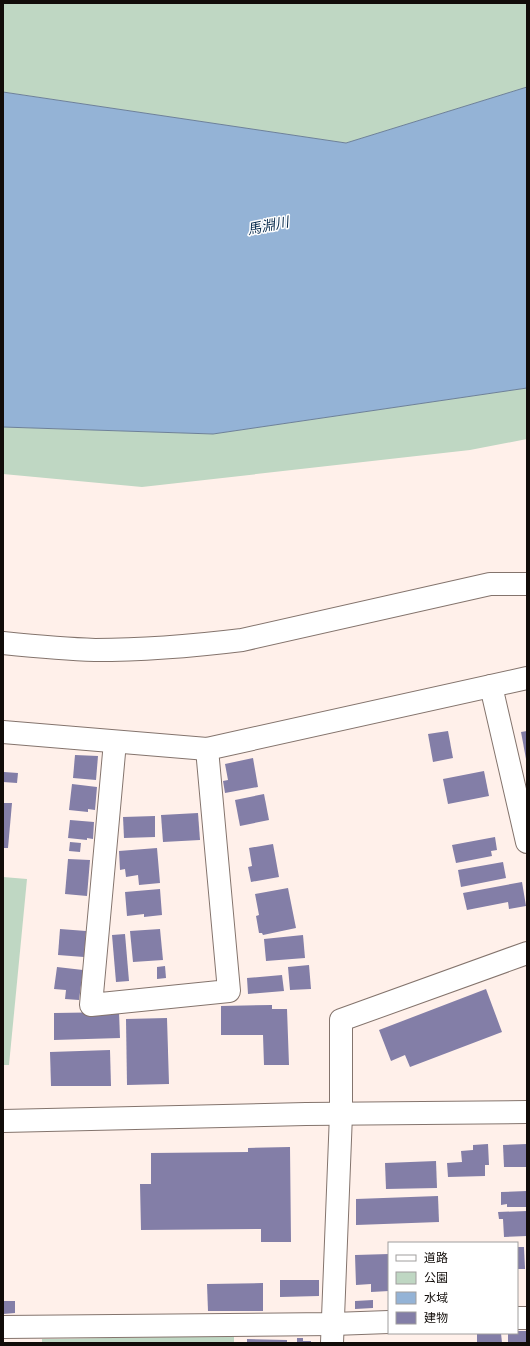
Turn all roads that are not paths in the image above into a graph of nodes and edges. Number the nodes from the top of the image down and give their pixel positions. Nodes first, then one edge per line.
1 (527, 584) edge
2 (3, 643) edge
3 (527, 678) edge
4 (491, 686) junction
5 (3, 732) edge
6 (115, 742) junction
7 (208, 749) junction
8 (520, 777) edge
9 (527, 842) edge
10 (527, 954) edge
11 (527, 1112) edge
12 (341, 1114) junction
13 (3, 1121) edge
14 (388, 1322) edge
15 (3, 1327) edge
16 (333, 1334) edge

1 - 2 street
3 - 4 street
4 - 7 street
4 - 8 street
5 - 6 street
6 - 7 street
6 - 7 street
8 - 9 street
10 - 12 street
11 - 12 street
12 - 13 street
12 - 16 street
14 - 16 street
15 - 16 street

